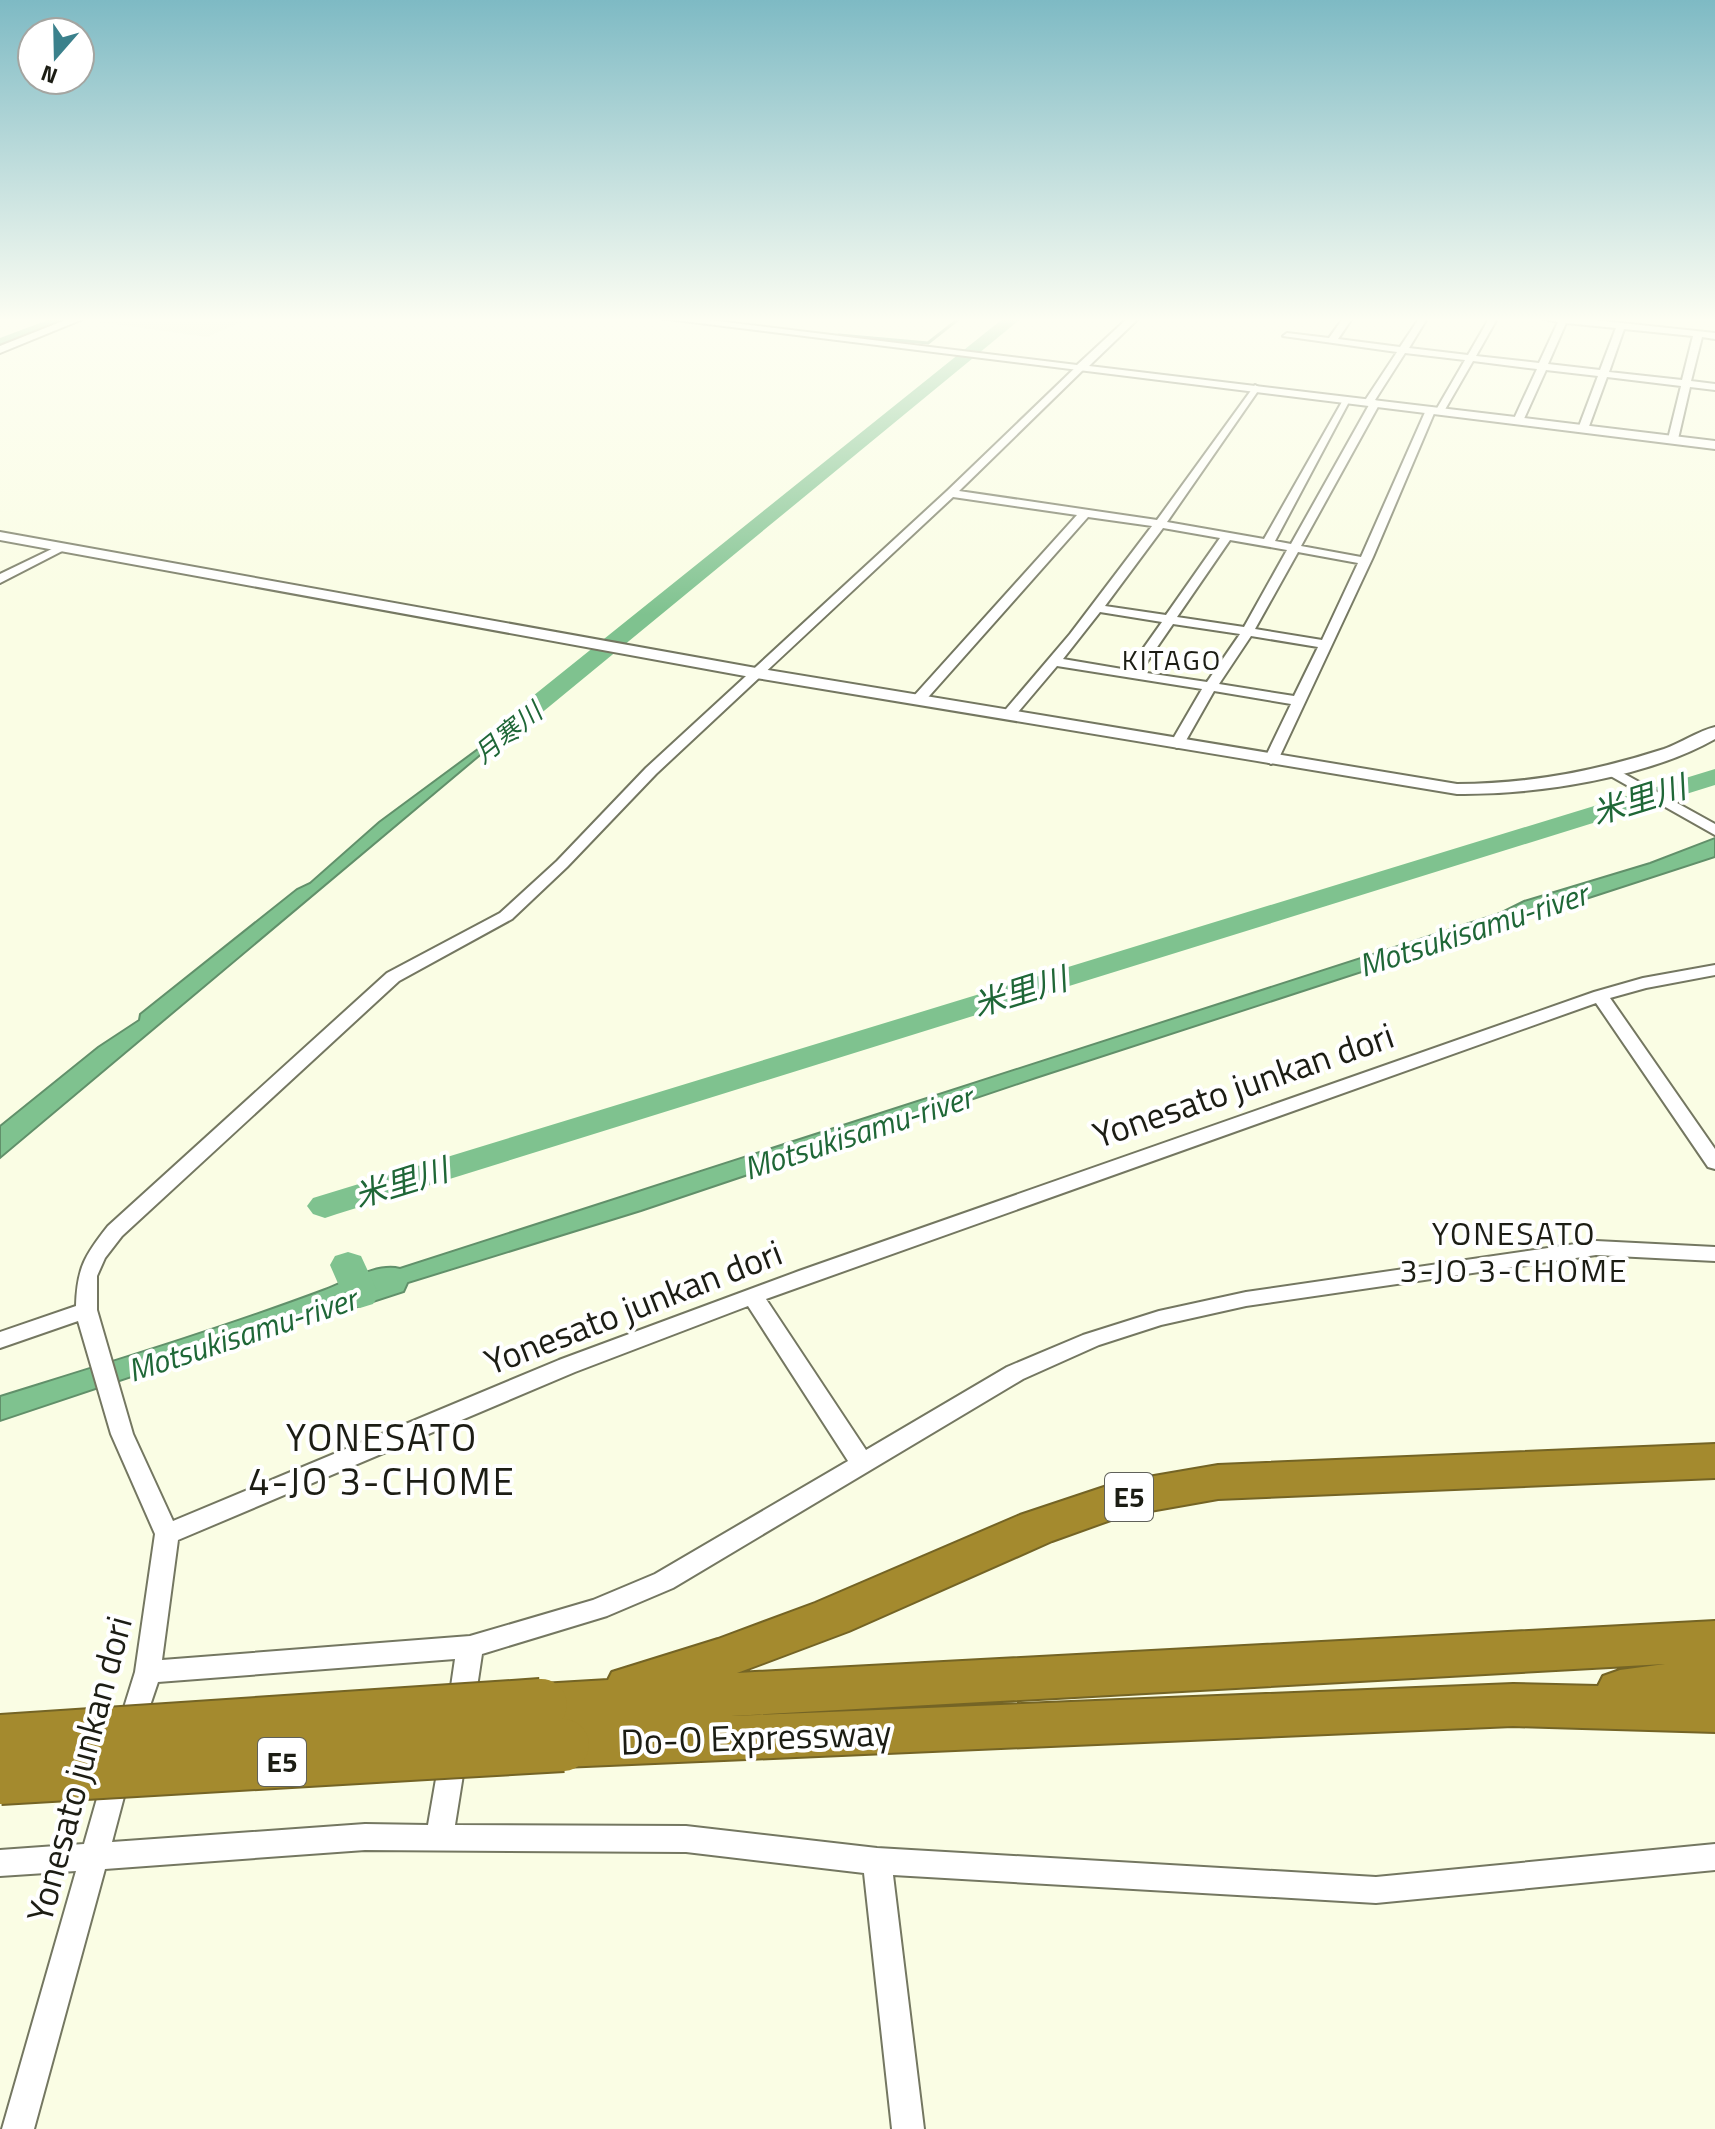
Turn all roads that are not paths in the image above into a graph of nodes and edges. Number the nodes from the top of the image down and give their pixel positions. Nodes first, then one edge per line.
1 (1030, 416) edge
2 (1235, 416) edge
3 (1339, 416) edge
4 (1365, 416) edge
5 (1433, 416) edge
6 (1480, 416) edge
7 (1520, 416) edge
8 (1588, 416) edge
9 (1679, 416) edge
10 (1518, 421) junction
11 (1583, 429) junction
12 (1673, 439) junction
13 (1715, 445) edge
14 (951, 493) junction
15 (1086, 512) junction
16 (1160, 524) junction
17 (0, 536) edge
18 (1227, 536) junction
19 (1268, 543) junction
20 (62, 548) junction
21 (1297, 549) junction
22 (1365, 561) junction
23 (0, 579) edge
24 (1097, 608) junction
25 (1170, 619) junction
26 (1248, 631) junction
27 (1326, 644) junction
28 (1056, 662) junction
29 (756, 673) junction
30 (1132, 674) junction
31 (1210, 687) junction
32 (918, 700) junction
33 (1299, 701) junction
34 (1008, 715) junction
35 (1715, 732) edge
36 (1177, 744) junction
37 (1271, 760) junction
38 (1612, 771) junction
39 (1715, 830) edge
40 (1715, 970) edge
41 (1600, 996) junction
42 (1715, 1163) edge
43 (1715, 1254) edge
44 (753, 1296) junction
45 (89, 1317) junction
46 (0, 1340) edge
47 (1715, 1461) edge
48 (861, 1462) junction
49 (167, 1534) junction
50 (1715, 1641) edge
51 (470, 1647) junction
52 (148, 1672) junction
53 (1715, 1678) edge
54 (1513, 1705) junction
55 (1715, 1710) edge
56 (561, 1718) junction
57 (0, 1741) edge
58 (0, 1778) edge
59 (440, 1835) junction
60 (1715, 1857) edge
61 (91, 1858) junction
62 (877, 1861) junction
63 (0, 1863) edge
64 (18, 2129) edge
65 (908, 2129) edge

1 - 14 street
2 - 16 street
3 - 19 street
4 - 21 street
5 - 22 street
6 - 10 street
7 - 10 street
8 - 11 street
9 - 12 street
10 - 11 street
11 - 12 street
12 - 13 street
14 - 15 street
14 - 29 street
15 - 16 street
15 - 32 street
16 - 18 street
16 - 24 street
17 - 20 street
18 - 19 street
18 - 25 street
19 - 21 street
20 - 23 street
20 - 29 street
21 - 22 street
21 - 26 street
22 - 27 street
24 - 25 street
24 - 28 street
25 - 26 street
25 - 30 street
26 - 27 street
26 - 31 street
27 - 33 street
28 - 30 street
28 - 34 street
29 - 32 street
29 - 45 street
30 - 31 street
31 - 33 street
31 - 36 street
32 - 34 street
33 - 37 street
34 - 36 street
35 - 38 street
36 - 37 street
37 - 38 street
38 - 39 street
40 - 41 street, Yonesato junkan dori
41 - 42 street
41 - 44 street, Yonesato junkan dori
43 - 48 street
44 - 48 street
44 - 49 street, Yonesato junkan dori
45 - 46 street
45 - 49 street
47 - 56 highway, E5
48 - 51 street
49 - 52 street, Yonesato junkan dori
50 - 56 highway, E5
51 - 52 street
51 - 59 street
52 - 61 street, Yonesato junkan dori
53 - 54 highway
54 - 55 highway, E5
54 - 56 highway, Do-O Expressway / E5
56 - 57 highway, Do-O Expressway / E5, bridge
56 - 58 highway, Do-O Expressway / E5, bridge
59 - 61 street
59 - 62 street
60 - 62 street
61 - 63 street
61 - 64 street, Yonesato junkan dori
62 - 65 street

